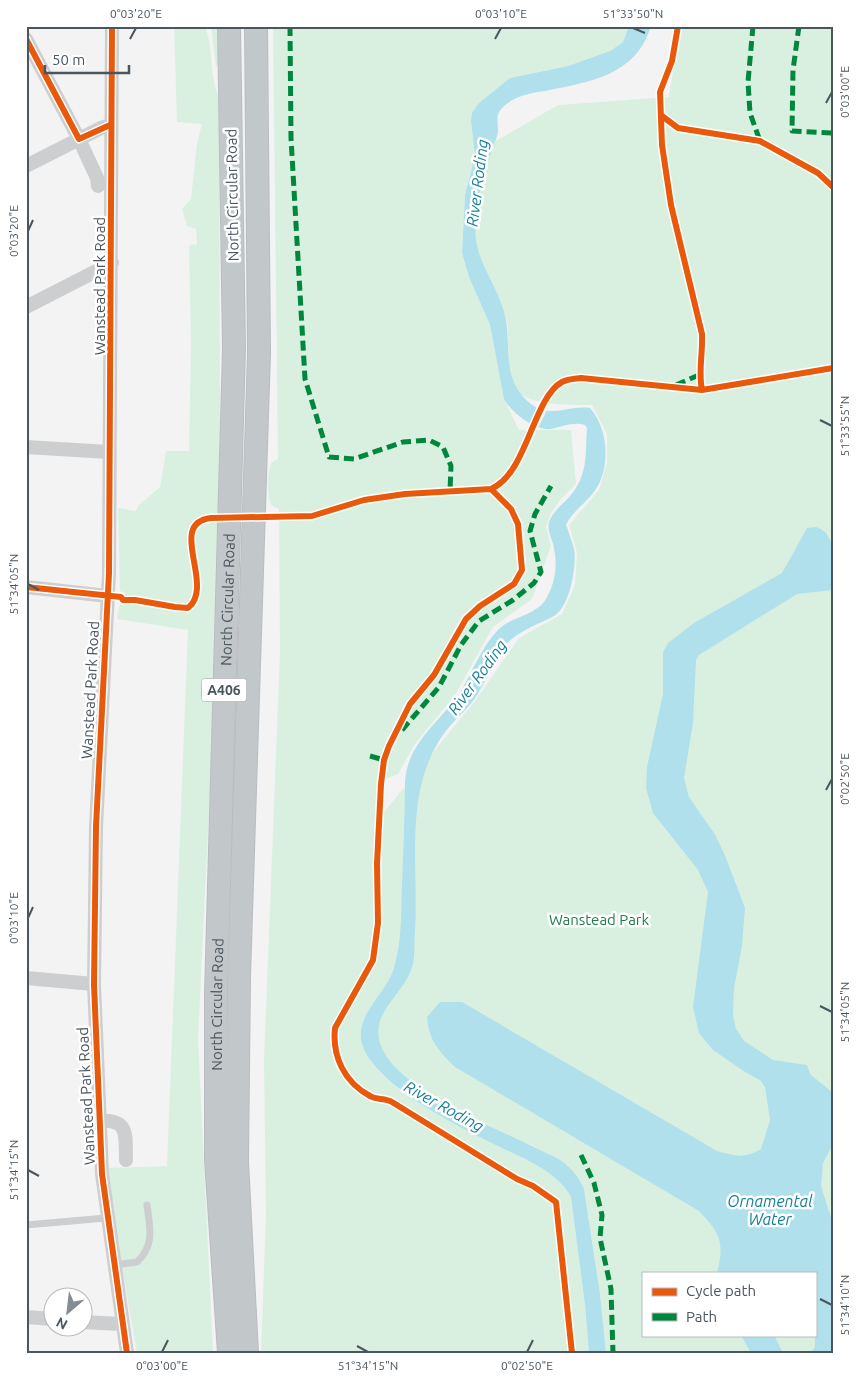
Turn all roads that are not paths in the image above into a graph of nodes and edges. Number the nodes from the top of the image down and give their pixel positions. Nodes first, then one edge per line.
1 (112, 26) edge
2 (229, 26) edge
3 (256, 26) edge
4 (26, 39) edge
5 (110, 125) junction
6 (79, 139) junction
7 (26, 166) edge
8 (98, 186) dead end
9 (112, 263) junction
10 (26, 307) edge
11 (26, 448) edge
12 (109, 452) junction
13 (26, 587) edge
14 (108, 596) junction
15 (135, 600) dead end
16 (26, 978) edge
17 (94, 984) junction
18 (99, 1121) junction
19 (126, 1160) dead end
20 (148, 1205) dead end
21 (106, 1218) junction
22 (26, 1225) edge
23 (113, 1265) junction
24 (26, 1317) edge
25 (42, 1318) edge
26 (92, 1322) edge
27 (122, 1324) junction
28 (126, 1353) edge
29 (229, 1353) edge
30 (247, 1353) edge

1 - 5 street, Wanstead Park Road
2 - 29 highway, North Circular Road / A406
3 - 30 highway, North Circular Road / A406
4 - 6 street
5 - 6 street
5 - 9 street, Wanstead Park Road
6 - 7 street
6 - 8 street
9 - 10 street
9 - 12 street, Wanstead Park Road
11 - 12 street
12 - 14 street, Wanstead Park Road
13 - 14 street
14 - 15 lane
14 - 17 street, Wanstead Park Road
16 - 17 street
17 - 18 street, Wanstead Park Road
18 - 19 street
18 - 21 street, Wanstead Park Road
20 - 23 lane
21 - 22 lane
21 - 23 street, Wanstead Park Road
23 - 27 street, Wanstead Park Road
24 - 25 street
26 - 27 street
27 - 28 street, Wanstead Park Road

